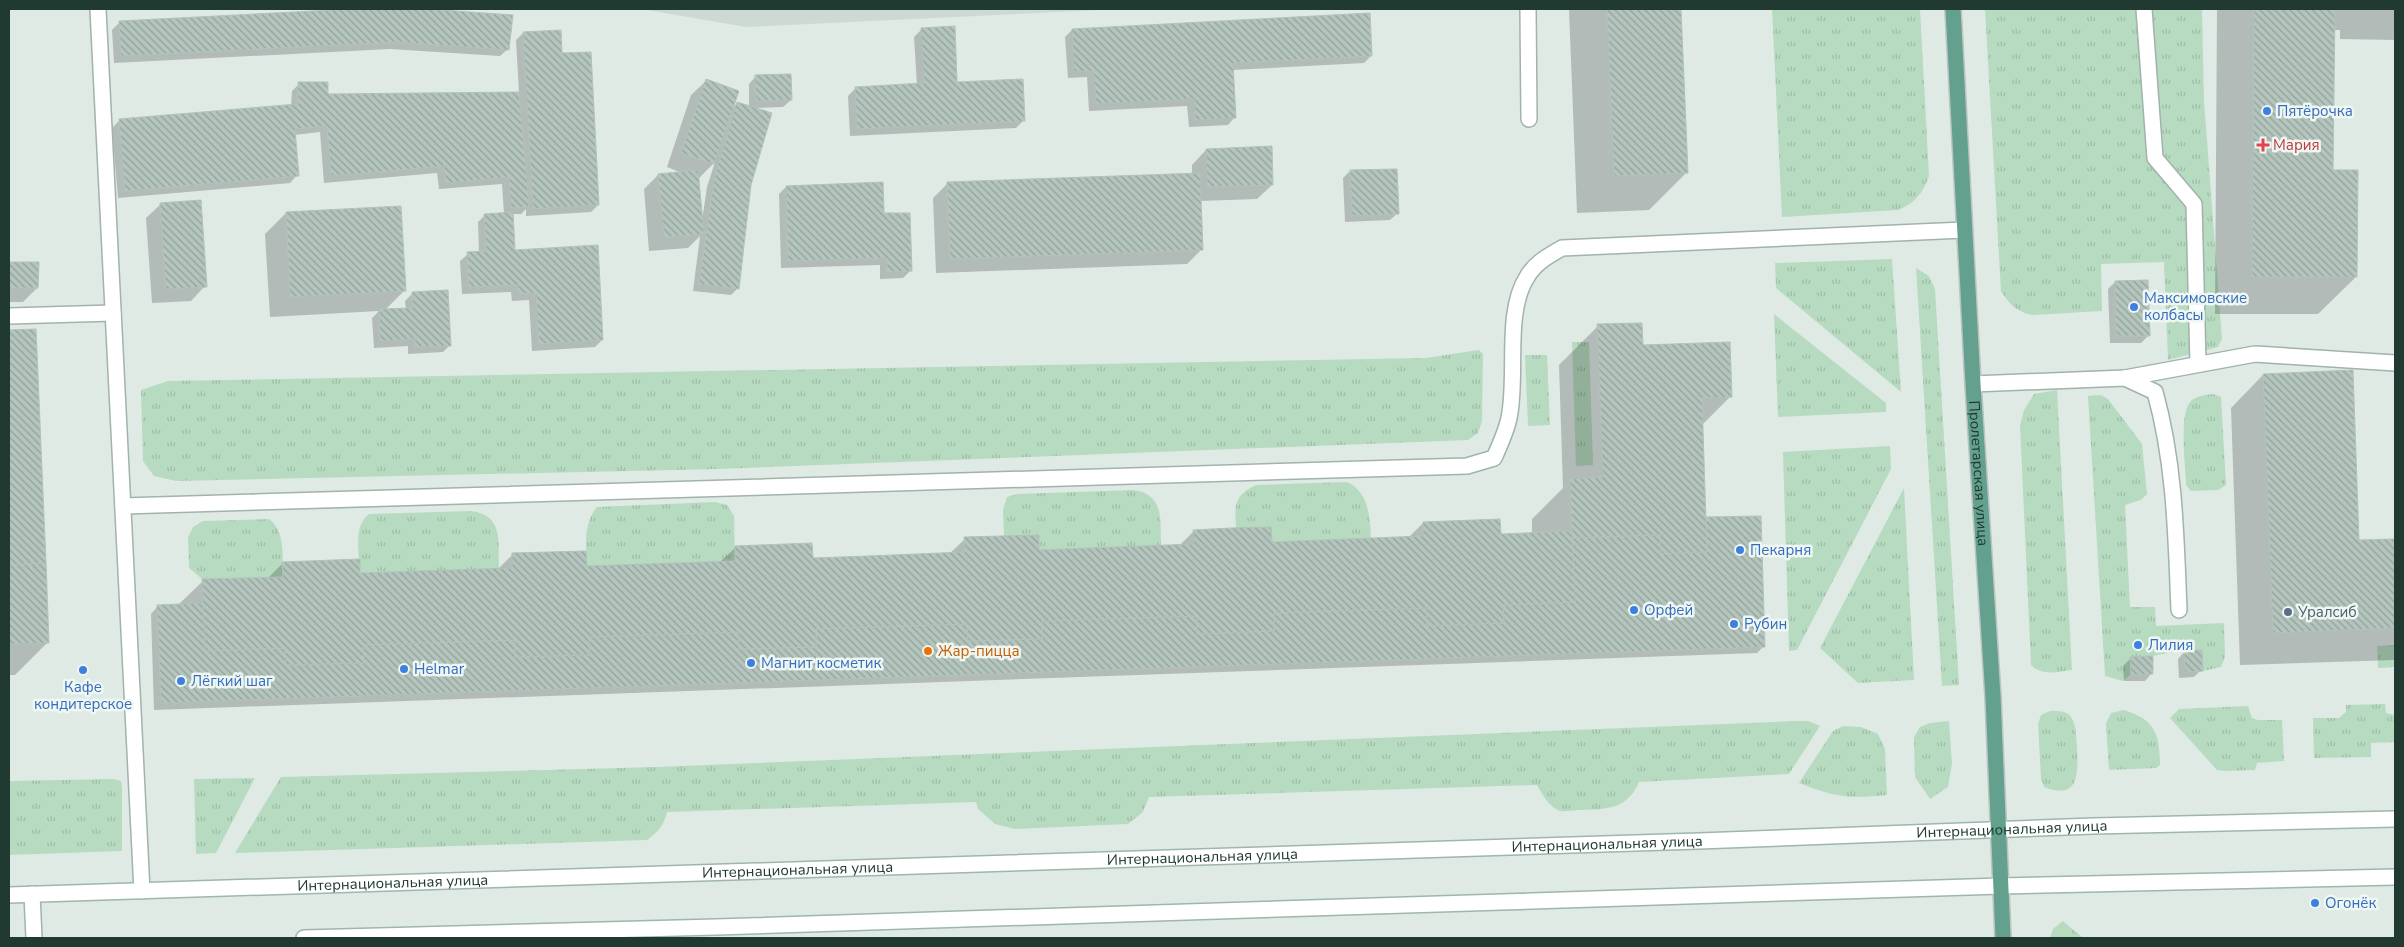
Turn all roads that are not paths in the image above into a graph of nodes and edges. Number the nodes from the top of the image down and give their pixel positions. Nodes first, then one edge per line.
1 (98, 9) edge
2 (1528, 9) edge
3 (1953, 9) edge
4 (2144, 9) edge
5 (1529, 119) dead end
6 (1964, 230) junction
7 (113, 313) junction
8 (9, 316) edge
9 (2198, 364) junction
10 (2395, 364) edge
11 (2125, 378) junction
12 (1973, 384) junction
13 (123, 506) junction
14 (2179, 610) dead end
15 (2395, 819) edge
16 (1999, 830) junction
17 (2395, 877) edge
18 (2002, 886) junction
19 (142, 891) junction
20 (32, 894) junction
21 (9, 895) edge
22 (716, 933) edge
23 (34, 938) edge
24 (304, 938) edge
25 (2003, 938) edge

1 - 7 main road
2 - 5 main road
3 - 6 main road, Пролетарская улица
4 - 9 main road
6 - 12 main road, Пролетарская улица
6 - 13 main road
7 - 8 main road
7 - 13 main road
9 - 10 main road
9 - 11 main road
11 - 12 main road
11 - 14 main road
12 - 16 main road, Пролетарская улица
13 - 19 main road
15 - 16 main road, Интернациональная улица
16 - 18 main road, Пролетарская улица
16 - 19 main road, Интернациональная улица
17 - 18 main road
18 - 22 main road
18 - 25 main road, Пролетарская улица
19 - 20 main road, Интернациональная улица
20 - 21 main road, Интернациональная улица
20 - 23 main road
22 - 24 main road

